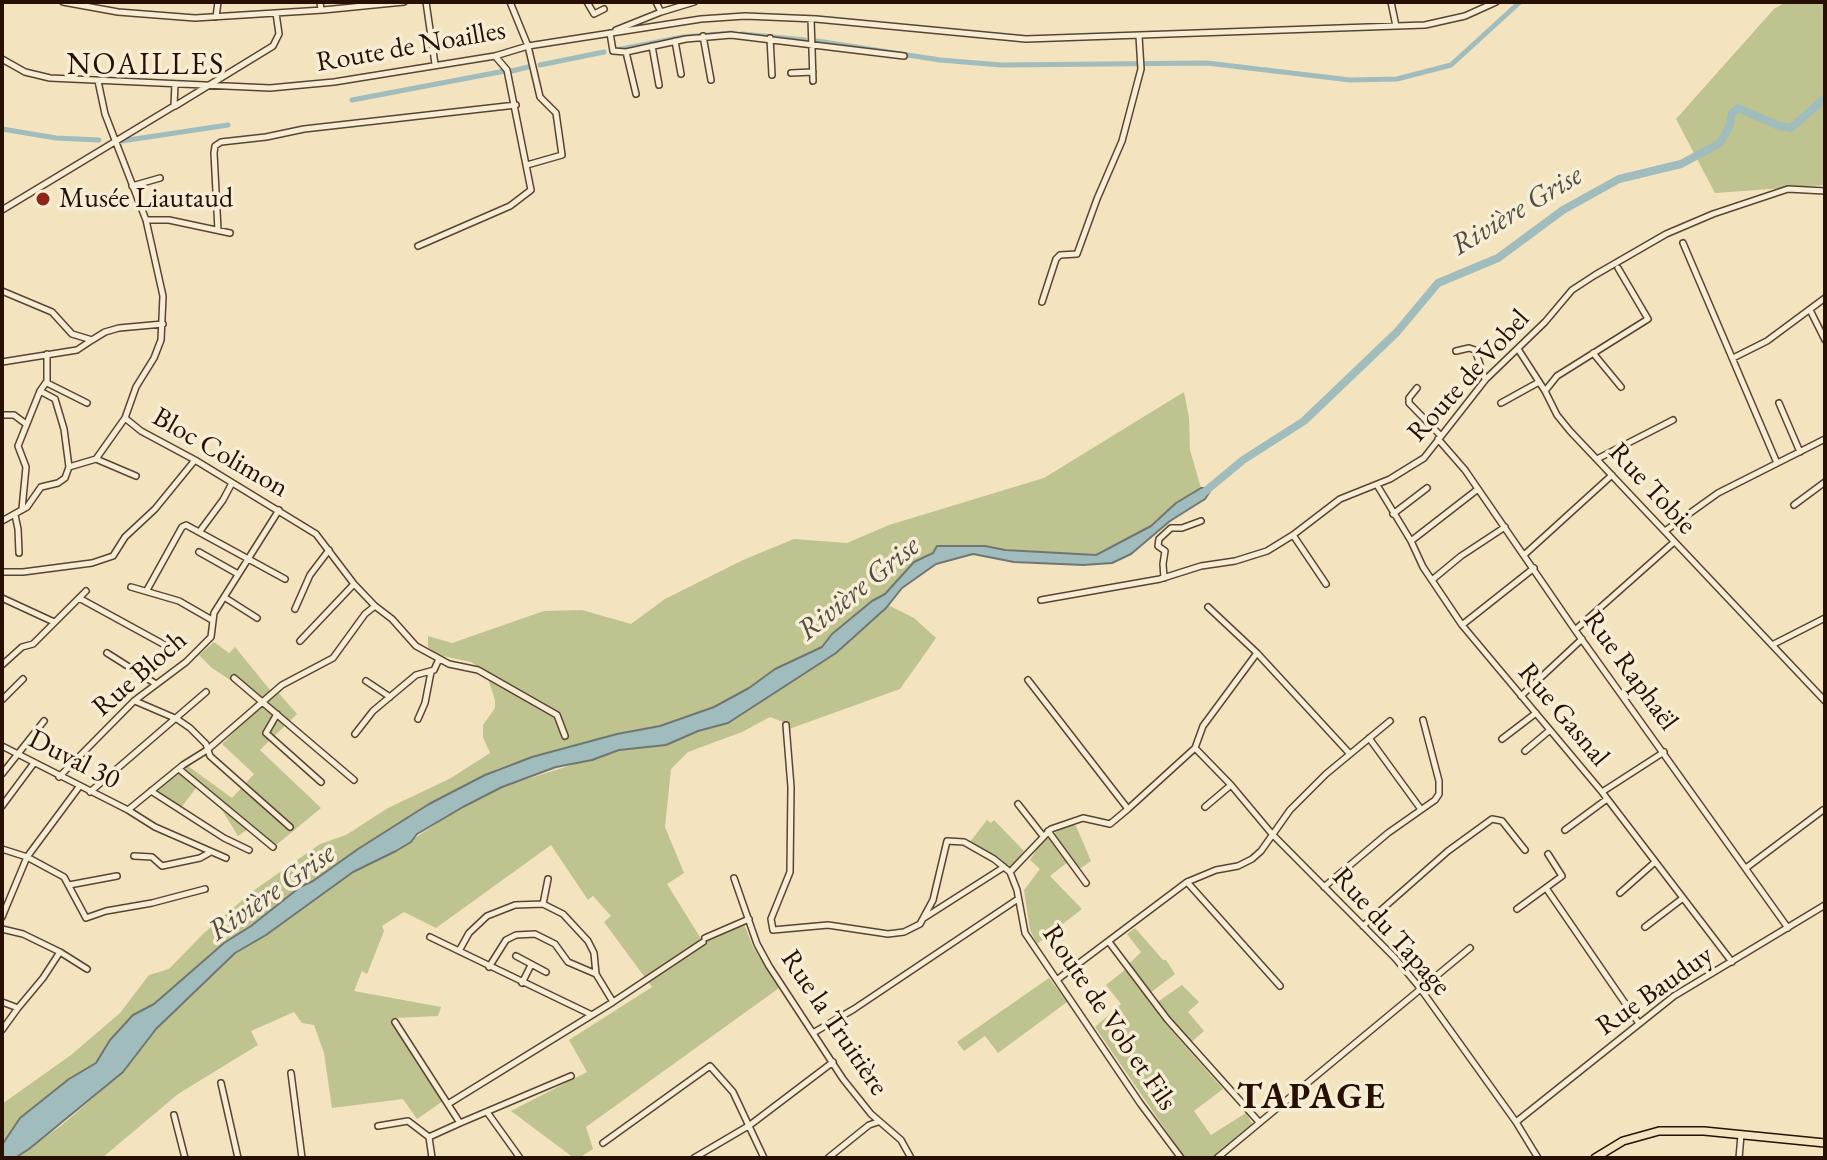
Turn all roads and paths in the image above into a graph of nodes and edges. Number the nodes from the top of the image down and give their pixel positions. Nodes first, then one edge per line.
1 (63, 2) edge
2 (218, 2) edge
3 (320, 2) edge
4 (329, 2) edge
5 (404, 2) edge
6 (426, 2) edge
7 (510, 2) edge
8 (587, 2) edge
9 (656, 2) edge
10 (694, 2) edge
11 (1391, 2) edge
12 (1496, 2) edge
13 (604, 9) dead end
14 (322, 10) junction
15 (661, 12) junction
16 (276, 13) junction
17 (216, 17) junction
18 (811, 19) junction
19 (1396, 26) junction
20 (609, 33) junction
21 (703, 36) junction
22 (1139, 36) junction
23 (770, 38) junction
24 (675, 41) junction
25 (811, 45) junction
26 (528, 46) junction
27 (652, 46) junction
28 (626, 52) junction
29 (495, 56) junction
30 (904, 56) dead end
31 (2, 59) edge
32 (435, 64) junction
33 (813, 72) junction
34 (791, 73) dead end
35 (681, 74) dead end
36 (772, 75) dead end
37 (711, 80) dead end
38 (98, 81) junction
39 (813, 81) dead end
40 (175, 84) junction
41 (659, 85) dead end
42 (209, 86) junction
43 (636, 94) dead end
44 (516, 105) junction
45 (174, 106) junction
46 (114, 140) junction
47 (527, 165) junction
48 (160, 178) dead end
49 (132, 186) junction
50 (1825, 191) edge
51 (2, 210) edge
52 (146, 220) junction
53 (218, 230) junction
54 (230, 233) dead end
55 (1683, 243) dead end
56 (418, 246) dead end
57 (1618, 268) dead end
58 (2, 291) edge
59 (1825, 298) edge
60 (1042, 302) dead end
61 (1810, 310) junction
62 (163, 324) junction
63 (92, 340) junction
64 (1825, 340) edge
65 (1518, 349) junction
66 (1456, 351) dead end
67 (1593, 353) junction
68 (47, 354) junction
69 (1733, 358) junction
70 (2, 362) edge
71 (1486, 379) junction
72 (1539, 382) junction
73 (47, 383) junction
74 (1621, 387) dead end
75 (1417, 388) dead end
76 (40, 391) junction
77 (1545, 391) junction
78 (87, 403) dead end
79 (1501, 403) dead end
80 (1779, 403) dead end
81 (2, 415) edge
82 (125, 418) junction
83 (1673, 420) dead end
84 (26, 425) junction
85 (1439, 437) junction
86 (1825, 439) edge
87 (1800, 452) junction
88 (96, 459) junction
89 (1597, 459) junction
90 (195, 460) junction
91 (1777, 463) junction
92 (69, 469) junction
93 (1612, 475) junction
94 (136, 476) dead end
95 (1825, 482) edge
96 (232, 483) junction
97 (1377, 485) junction
98 (1427, 488) dead end
99 (1478, 489) junction
100 (1794, 505) dead end
101 (22, 509) junction
102 (279, 510) junction
103 (15, 514) junction
104 (1393, 514) junction
105 (2, 521) edge
106 (1201, 521) dead end
107 (1505, 527) junction
108 (200, 531) junction
109 (1665, 531) junction
110 (1293, 535) junction
111 (1411, 541) junction
112 (1673, 543) junction
113 (329, 550) junction
114 (199, 552) dead end
115 (19, 553) dead end
116 (1524, 555) junction
117 (249, 558) junction
118 (1534, 568) junction
119 (2, 572) edge
120 (238, 574) junction
121 (1164, 578) junction
122 (285, 579) dead end
123 (1432, 580) junction
124 (354, 584) junction
125 (1326, 584) dead end
126 (131, 587) dead end
127 (147, 590) junction
128 (86, 591) dead end
129 (224, 597) junction
130 (2, 598) edge
131 (79, 598) junction
132 (1041, 600) dead end
133 (375, 606) junction
134 (1208, 607) dead end
135 (295, 609) dead end
136 (257, 618) dead end
137 (1825, 618) edge
138 (212, 621) junction
139 (54, 622) junction
140 (1462, 625) junction
141 (1575, 630) junction
142 (1583, 639) junction
143 (300, 641) dead end
144 (163, 644) dead end
145 (1772, 645) junction
146 (107, 653) dead end
147 (1257, 653) junction
148 (439, 659) junction
149 (2, 665) edge
150 (431, 672) junction
151 (234, 678) dead end
152 (23, 679) dead end
153 (1028, 680) dead end
154 (366, 681) dead end
155 (156, 684) junction
156 (206, 692) dead end
157 (1521, 696) junction
158 (390, 697) junction
159 (2, 700) edge
160 (134, 701) junction
161 (262, 701) junction
162 (1825, 701) edge
163 (1536, 713) junction
164 (277, 714) junction
165 (177, 719) junction
166 (418, 719) dead end
167 (1423, 720) dead end
168 (44, 721) dead end
169 (1390, 721) dead end
170 (786, 725) dead end
171 (1550, 730) junction
172 (355, 734) dead end
173 (565, 736) dead end
174 (1369, 738) junction
175 (1502, 739) dead end
176 (2, 746) edge
177 (1195, 748) junction
178 (207, 750) junction
179 (1525, 751) dead end
180 (1664, 752) junction
181 (17, 753) junction
182 (1350, 754) junction
183 (34, 763) junction
184 (181, 767) junction
185 (2, 774) edge
186 (59, 777) junction
187 (354, 780) dead end
188 (321, 782) dead end
189 (1231, 785) junction
190 (79, 787) junction
191 (151, 791) junction
192 (90, 792) junction
193 (1602, 792) junction
194 (1607, 799) junction
195 (1018, 804) dead end
196 (2, 806) edge
197 (1205, 807) dead end
198 (1420, 808) junction
199 (1128, 809) junction
200 (128, 810) junction
201 (1823, 810) dead end
202 (290, 827) dead end
203 (1565, 830) dead end
204 (1046, 834) junction
205 (1272, 834) junction
206 (273, 847) dead end
207 (2, 849) edge
208 (249, 850) dead end
209 (1525, 850) dead end
210 (209, 853) junction
211 (1548, 854) dead end
212 (134, 856) dead end
213 (27, 857) junction
214 (226, 858) dead end
215 (1655, 862) junction
216 (1004, 867) junction
217 (1746, 868) junction
218 (1010, 872) junction
219 (117, 876) dead end
220 (734, 878) dead end
221 (548, 879) dead end
222 (1187, 882) junction
223 (1086, 883) dead end
224 (69, 885) junction
225 (1324, 887) junction
226 (1546, 888) junction
227 (205, 889) dead end
228 (1620, 893) dead end
229 (1683, 898) junction
230 (1018, 899) junction
231 (543, 904) junction
232 (1825, 905) edge
233 (1517, 909) dead end
234 (2, 917) edge
235 (749, 919) junction
236 (922, 919) junction
237 (1363, 926) junction
238 (1645, 927) dead end
239 (1788, 928) junction
240 (2, 929) edge
241 (430, 937) dead end
242 (1109, 942) junction
243 (1470, 948) dead end
244 (459, 951) junction
245 (60, 952) junction
246 (516, 956) dead end
247 (1732, 962) junction
248 (531, 965) junction
249 (489, 967) junction
250 (87, 969) dead end
251 (546, 972) dead end
252 (596, 974) junction
253 (1058, 979) junction
254 (522, 983) junction
255 (1280, 986) dead end
256 (1420, 988) junction
257 (2, 1002) edge
258 (613, 1002) junction
259 (18, 1008) junction
260 (593, 1016) junction
261 (395, 1022) dead end
262 (1638, 1022) junction
263 (2, 1030) edge
264 (813, 1033) junction
265 (833, 1062) junction
266 (291, 1073) dead end
267 (571, 1076) dead end
268 (221, 1083) dead end
269 (448, 1104) junction
270 (487, 1112) junction
271 (174, 1115) dead end
272 (878, 1122) junction
273 (1260, 1122) junction
274 (1516, 1122) junction
275 (460, 1123) junction
276 (750, 1125) junction
277 (378, 1126) dead end
278 (1741, 1135) junction
279 (429, 1137) junction
280 (603, 1143) dead end
281 (1825, 1143) edge
282 (185, 1158) edge
283 (238, 1158) edge
284 (302, 1158) edge
285 (432, 1158) edge
286 (520, 1158) edge
287 (694, 1158) edge
288 (764, 1158) edge
289 (828, 1158) edge
290 (911, 1158) edge
291 (1181, 1158) edge
292 (1217, 1158) edge
293 (1538, 1158) edge
294 (1595, 1158) edge
295 (1739, 1158) edge

1 - 17 street
2 - 17 street
3 - 14 street
4 - 14 street
5 - 14 street
6 - 32 street
7 - 26 street
8 - 13 street
9 - 15 street
10 - 15 street
11 - 19 street
12 - 19 street, Route de Noailles
14 - 16 street
15 - 20 street
16 - 17 street
16 - 42 street
18 - 20 street, Route de Noailles
18 - 22 street, Route de Noailles
18 - 25 street
19 - 22 street, Route de Noailles
20 - 26 street, Route de Noailles
20 - 28 street
21 - 23 street
21 - 24 street
21 - 37 street
22 - 60 street
23 - 25 street
23 - 36 street
24 - 27 street
24 - 35 street
25 - 30 street
25 - 33 street
26 - 29 street, Route de Noailles
26 - 47 street
27 - 28 street
27 - 41 street
28 - 43 street
29 - 32 street, Route de Noailles
29 - 44 street
31 - 38 street, Route de Noailles
32 - 42 street, Route de Noailles
33 - 34 street
33 - 39 street
38 - 40 street, Route de Noailles
38 - 46 street, Bloc Colimon
40 - 42 street, Route de Noailles
40 - 45 street
42 - 45 street
44 - 47 street
44 - 53 street
45 - 46 street
46 - 49 street, Bloc Colimon
46 - 51 street
47 - 56 street
48 - 49 street
49 - 52 street, Bloc Colimon
50 - 65 street, Route de Vobel
52 - 53 street
52 - 62 street, Bloc Colimon
53 - 54 street
55 - 69 street
57 - 67 street
58 - 63 street
59 - 61 street
61 - 64 street
61 - 69 street
62 - 63 street
62 - 82 street, Bloc Colimon
63 - 68 street
65 - 71 street, Route de Vobel
65 - 72 street, Rue Tobie
66 - 71 street
67 - 74 street
67 - 77 street
68 - 70 street
68 - 73 street
69 - 91 street
71 - 85 street, Route de Vobel
72 - 77 street, Rue Tobie
72 - 79 street
73 - 76 street
73 - 78 street
75 - 85 street, Rue Raphaël
76 - 84 street
76 - 92 street
77 - 89 street, Rue Tobie
80 - 87 street
81 - 84 street
82 - 88 street
82 - 90 street, Bloc Colimon
83 - 89 street
84 - 101 street
85 - 97 street, Route de Vobel
85 - 99 street, Rue Raphaël
86 - 87 street
87 - 91 street
88 - 92 street
88 - 94 street
89 - 93 street, Rue Tobie
90 - 96 street, Bloc Colimon
90 - 119 street
91 - 109 street
92 - 101 street
93 - 109 street, Rue Tobie
93 - 116 street
95 - 100 street
96 - 102 street, Bloc Colimon
96 - 108 street
97 - 104 street, Rue Gasnal
97 - 110 street, Route de Vobel
98 - 104 street
99 - 107 street, Rue Raphaël
99 - 111 street
101 - 103 street
102 - 113 street, Bloc Colimon
102 - 117 street, Rue Bloch
103 - 105 street
103 - 115 street
104 - 111 street, Rue Gasnal
106 - 121 street
107 - 116 street, Rue Raphaël
107 - 123 street
108 - 117 street
108 - 127 street
109 - 112 street, Rue Tobie
110 - 121 street, Route de Vobel
110 - 125 street
111 - 123 street, Rue Gasnal
112 - 141 street
112 - 145 street, Rue Tobie
113 - 124 street, Bloc Colimon
113 - 135 street
114 - 120 street
116 - 118 street, Rue Raphaël
117 - 120 street, Rue Bloch
117 - 122 street
118 - 140 street
118 - 141 street, Rue Raphaël
120 - 129 street, Rue Bloch
121 - 132 street, Route de Vobel
123 - 140 street, Rue Gasnal
124 - 133 street, Bloc Colimon
124 - 143 street
126 - 127 street
127 - 138 street
128 - 131 street
129 - 136 street
129 - 138 street, Rue Bloch
130 - 139 street
131 - 139 street
131 - 144 street
133 - 148 street, Bloc Colimon
133 - 161 street
134 - 147 street
137 - 145 street
138 - 155 street, Rue Bloch
139 - 149 street
140 - 157 street, Rue Gasnal
141 - 142 street, Rue Raphaël
142 - 157 street
142 - 180 street, Rue Raphaël
145 - 162 street, Rue Tobie
146 - 155 street
147 - 177 street
147 - 182 street
148 - 150 street
148 - 173 street, Bloc Colimon
150 - 158 street
150 - 166 street
151 - 161 street
152 - 159 street
153 - 199 street
154 - 158 street
155 - 160 street, Rue Bloch
156 - 165 street
157 - 163 street, Rue Gasnal
158 - 172 street
160 - 165 street
160 - 186 street, Rue Bloch
161 - 164 street
161 - 178 street
163 - 171 street, Rue Gasnal
163 - 175 street
164 - 187 street
164 - 188 street
165 - 178 street
165 - 192 street
167 - 198 street
168 - 181 street
169 - 174 street
170 - 236 street
171 - 179 street
171 - 193 street, Rue Gasnal
174 - 182 street
174 - 198 street
176 - 181 street, Duval 30
177 - 189 street, Rue du Tapage
177 - 199 street
178 - 184 street
178 - 202 street
180 - 193 street
180 - 217 street, Rue Raphaël
181 - 183 street, Duval 30
181 - 185 street
182 - 205 street
183 - 186 street, Duval 30
183 - 196 street
184 - 191 street
184 - 206 street
186 - 190 street, Duval 30
189 - 197 street
189 - 205 street, Rue du Tapage
190 - 192 street, Duval 30
190 - 213 street
191 - 200 street
191 - 208 street
192 - 200 street, Duval 30
193 - 194 street, Rue Gasnal
194 - 203 street
194 - 215 street, Rue Gasnal
195 - 204 street
198 - 225 street
199 - 204 street
200 - 210 street, Duval 30
201 - 217 street
204 - 218 street
204 - 223 street
205 - 222 street
205 - 225 street, Rue du Tapage
207 - 213 street
209 - 237 street
210 - 212 street
210 - 214 street, Duval 30
211 - 226 street
213 - 224 street
213 - 234 street
215 - 228 street
215 - 229 street, Rue Gasnal
216 - 218 street
216 - 236 street
216 - 236 street
217 - 239 street, Rue Raphaël
218 - 230 street, Route de Vob et Fils
219 - 224 street
220 - 235 street, Rue la Truitière
221 - 231 street
222 - 242 street
222 - 255 street
224 - 227 street
225 - 237 street, Rue du Tapage
226 - 233 street
226 - 262 street
229 - 238 street
229 - 247 street, Rue Gasnal
230 - 253 street, Route de Vob et Fils
230 - 264 street
231 - 244 street
231 - 252 street
232 - 239 street, Rue Bauduy
235 - 258 street
235 - 264 street, Rue la Truitière
237 - 256 street, Rue du Tapage
239 - 247 street, Rue Bauduy
240 - 245 street
241 - 244 street
242 - 253 street
242 - 273 street
243 - 256 street
244 - 249 street
245 - 250 street
245 - 259 street
246 - 248 street
247 - 262 street, Rue Bauduy
248 - 251 street
248 - 254 street
249 - 252 street
249 - 254 street
252 - 258 street
253 - 291 street, Route de Vob et Fils
254 - 260 street
256 - 273 street
256 - 274 street, Rue du Tapage
257 - 259 street
258 - 260 street
259 - 263 street
260 - 269 street
261 - 269 street
262 - 274 street, Rue Bauduy
264 - 265 street, Rue la Truitière
265 - 272 street, Rue la Truitière
265 - 276 street
266 - 284 street
267 - 270 street
268 - 283 street
269 - 275 street
270 - 275 street
270 - 286 street
271 - 282 street
272 - 289 street
272 - 290 street, Rue la Truitière
273 - 292 street
274 - 293 street, Rue du Tapage
275 - 279 street
276 - 280 street
276 - 287 street
276 - 288 street
277 - 279 street
278 - 281 main road
278 - 294 main road
278 - 295 street
279 - 285 street

